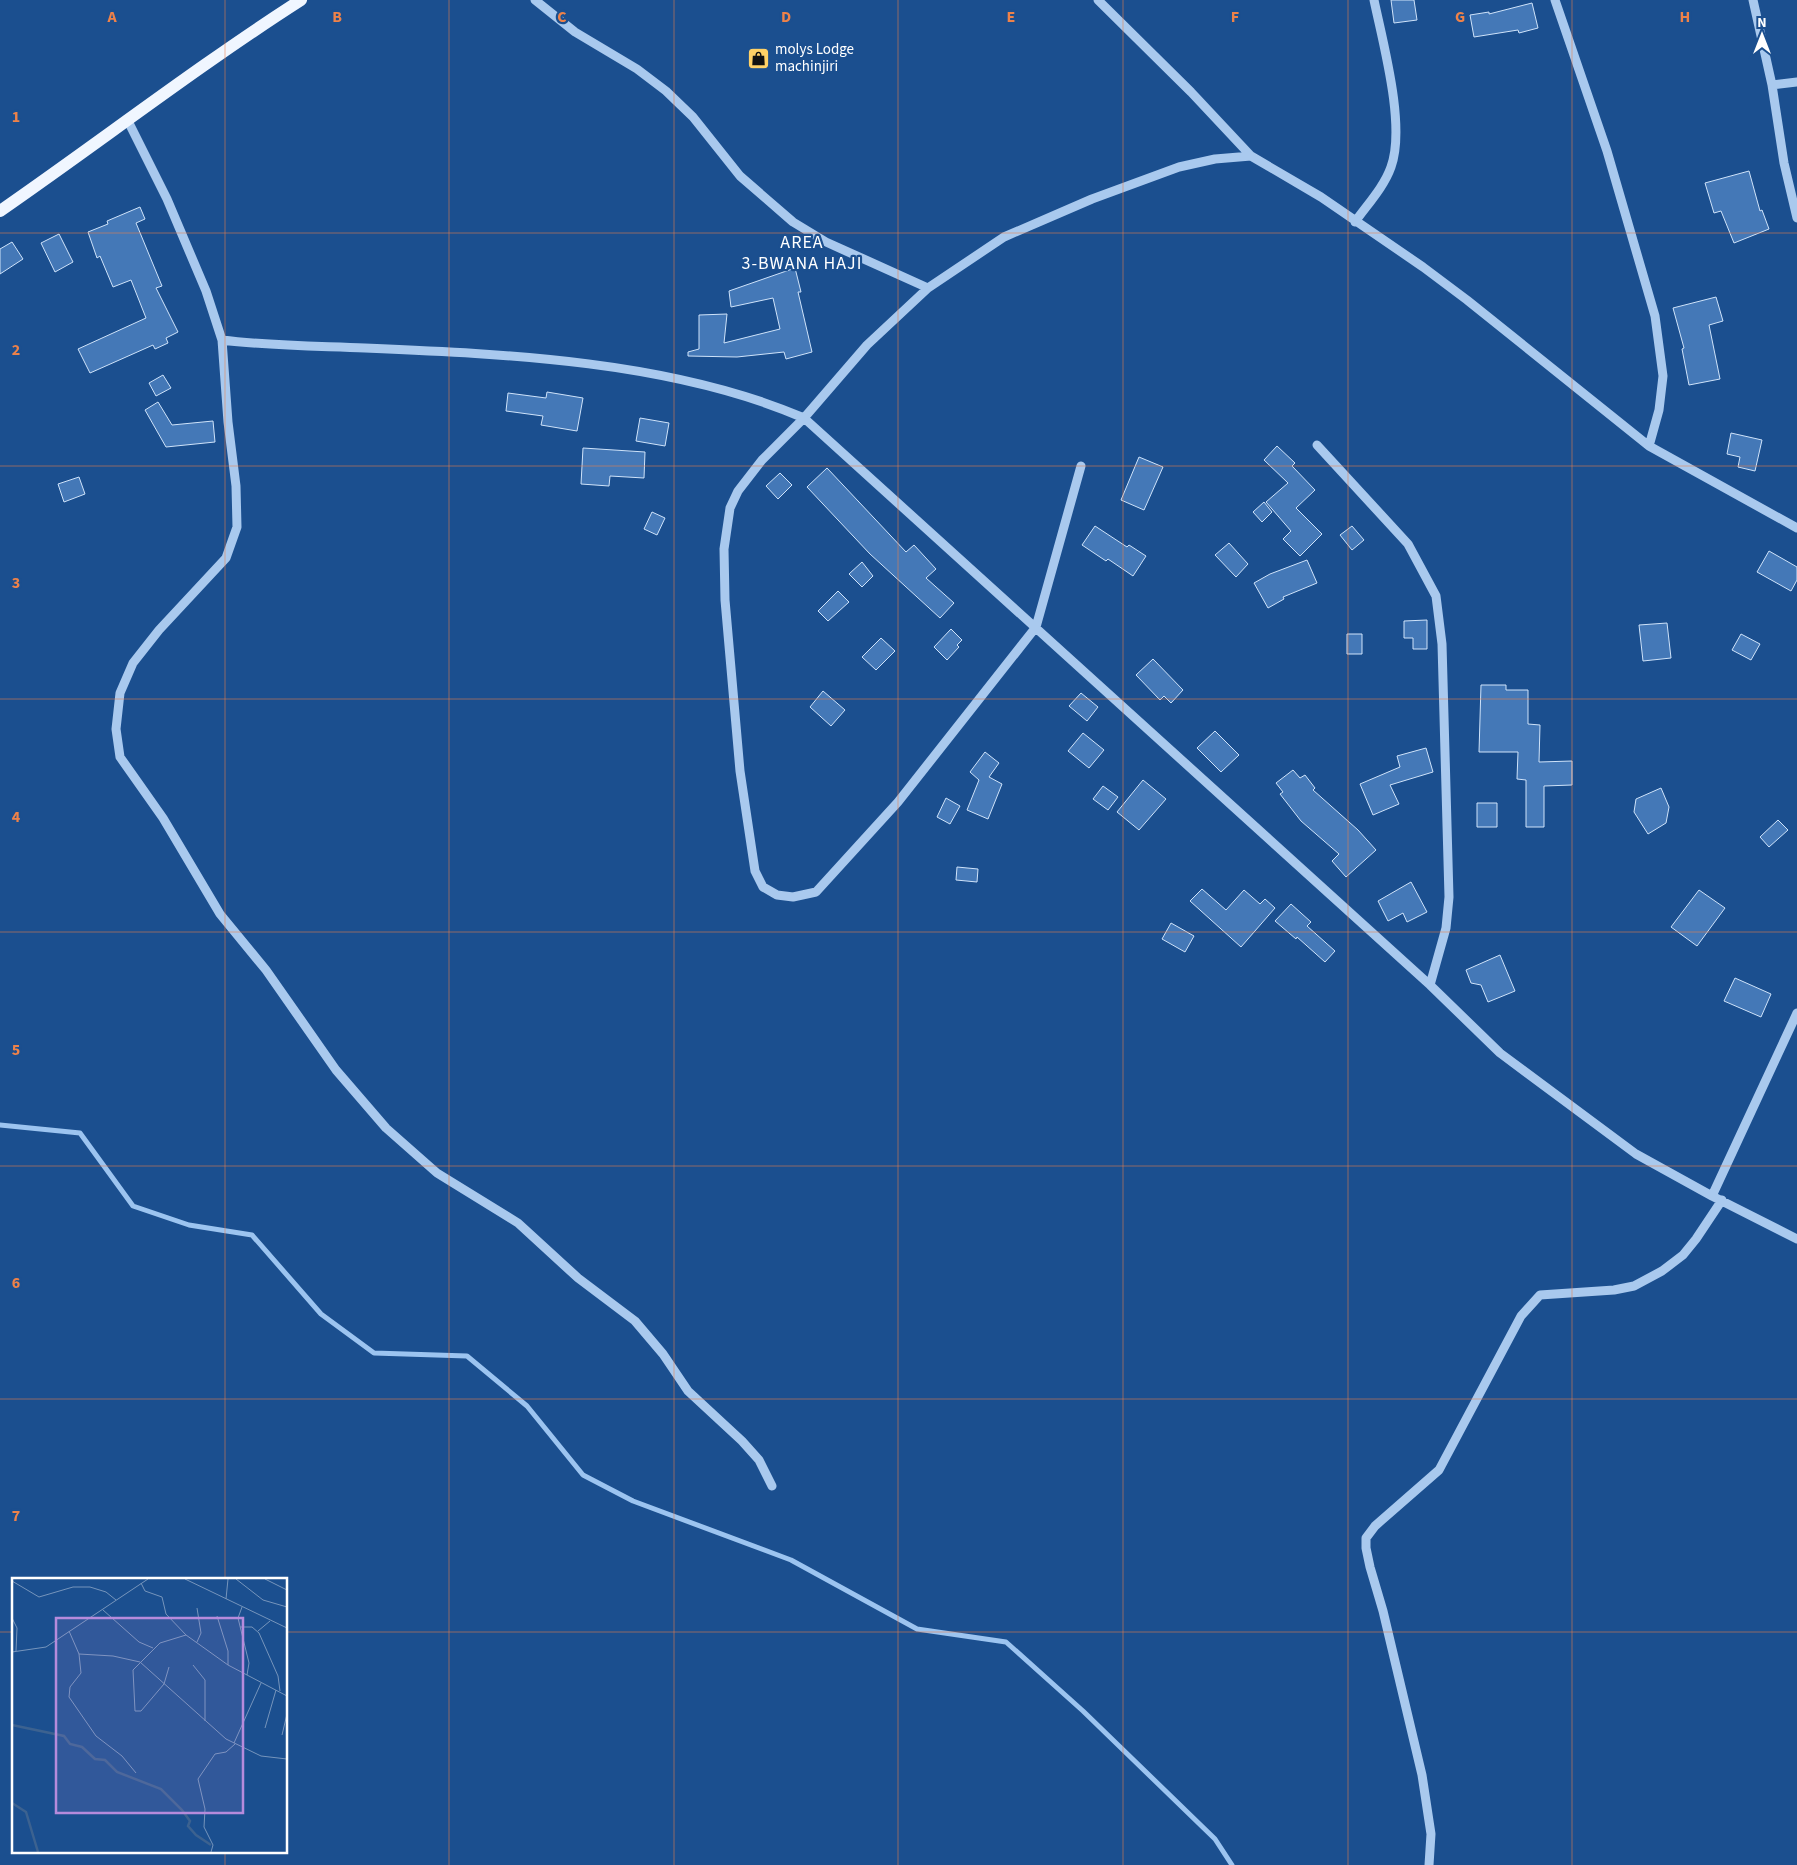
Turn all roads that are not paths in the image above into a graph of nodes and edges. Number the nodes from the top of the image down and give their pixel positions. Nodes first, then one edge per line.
1 (301, 0) edge
2 (535, 0) edge
3 (1098, 0) edge
4 (1374, 0) edge
5 (1555, 0) edge
6 (1753, 0) edge
7 (1797, 82) edge
8 (1772, 85) junction
9 (128, 119) junction
10 (1250, 156) junction
11 (0, 211) edge
12 (1797, 218) edge
13 (1355, 222) junction
14 (928, 288) junction
15 (222, 340) junction
16 (804, 418) junction
17 (1317, 445) dead end
18 (1649, 446) junction
19 (1081, 466) dead end
20 (1797, 528) edge
21 (1036, 627) junction
22 (1430, 985) junction
23 (1797, 1013) edge
24 (1712, 1196) junction
25 (1722, 1200) junction
26 (1797, 1239) edge
27 (772, 1486) dead end
28 (1428, 1865) edge

1 - 9 main road
2 - 14 street
3 - 10 street
4 - 13 street
5 - 18 street
6 - 8 street
7 - 8 street
8 - 12 street
9 - 11 main road
9 - 15 street
10 - 13 street
10 - 14 street
13 - 18 street
14 - 16 street
15 - 16 street
15 - 27 street
16 - 21 street
16 - 21 street
17 - 22 street
18 - 20 street
19 - 21 street
21 - 22 street
22 - 24 street
23 - 24 street
24 - 25 street
25 - 26 street
25 - 28 street

